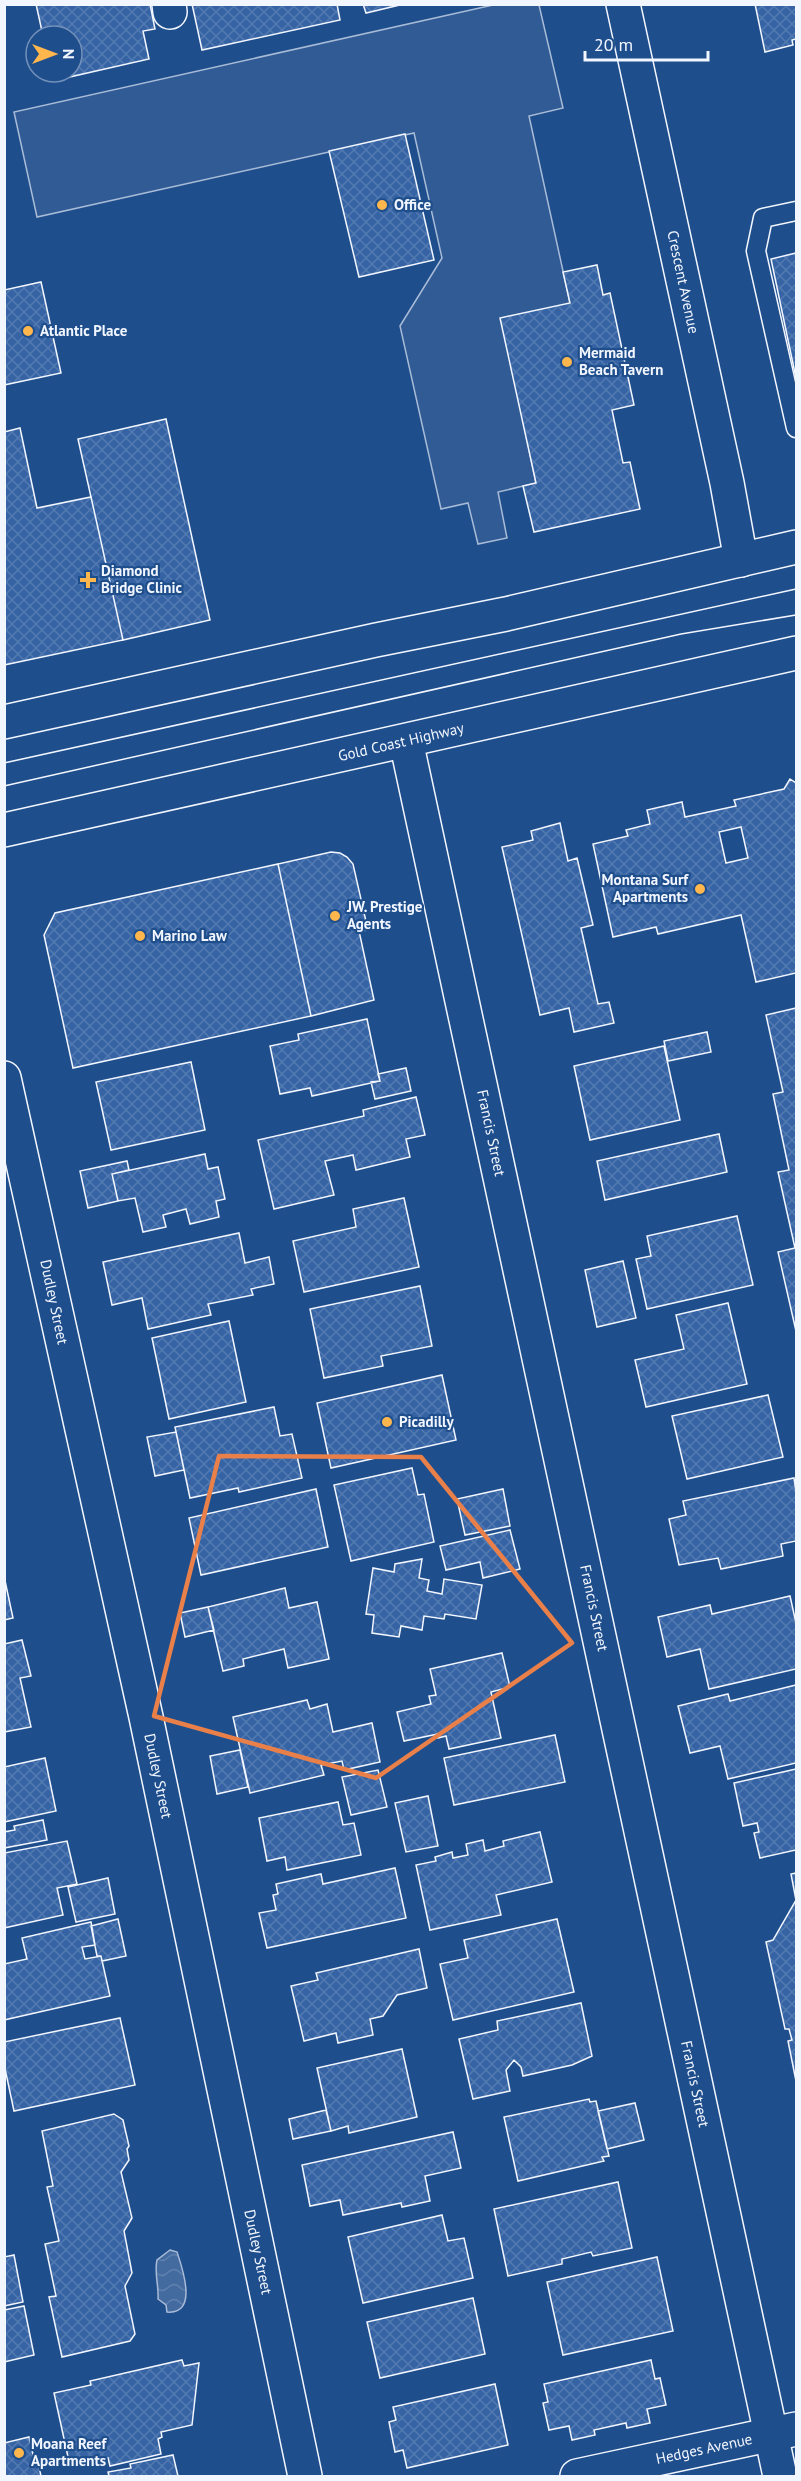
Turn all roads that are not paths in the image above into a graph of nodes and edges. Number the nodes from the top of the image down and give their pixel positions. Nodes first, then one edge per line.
1 (623, 4) edge
2 (796, 211) edge
3 (796, 428) edge
4 (796, 547) edge
5 (741, 560) junction
6 (796, 653) edge
7 (4, 722) edge
8 (406, 741) junction
9 (4, 830) edge
10 (4, 1078) edge
11 (784, 2432) edge
12 (305, 2476) edge
13 (577, 2476) edge
14 (780, 2476) edge

1 - 5 main road, Crescent Avenue
2 - 3 lane
4 - 5 main road
5 - 7 main road
6 - 8 main road, Gold Coast Highway
8 - 9 main road, Gold Coast Highway
8 - 11 main road, Francis Street
10 - 12 main road, Dudley Street
11 - 13 main road, Hedges Avenue
11 - 14 main road, Francis Street

